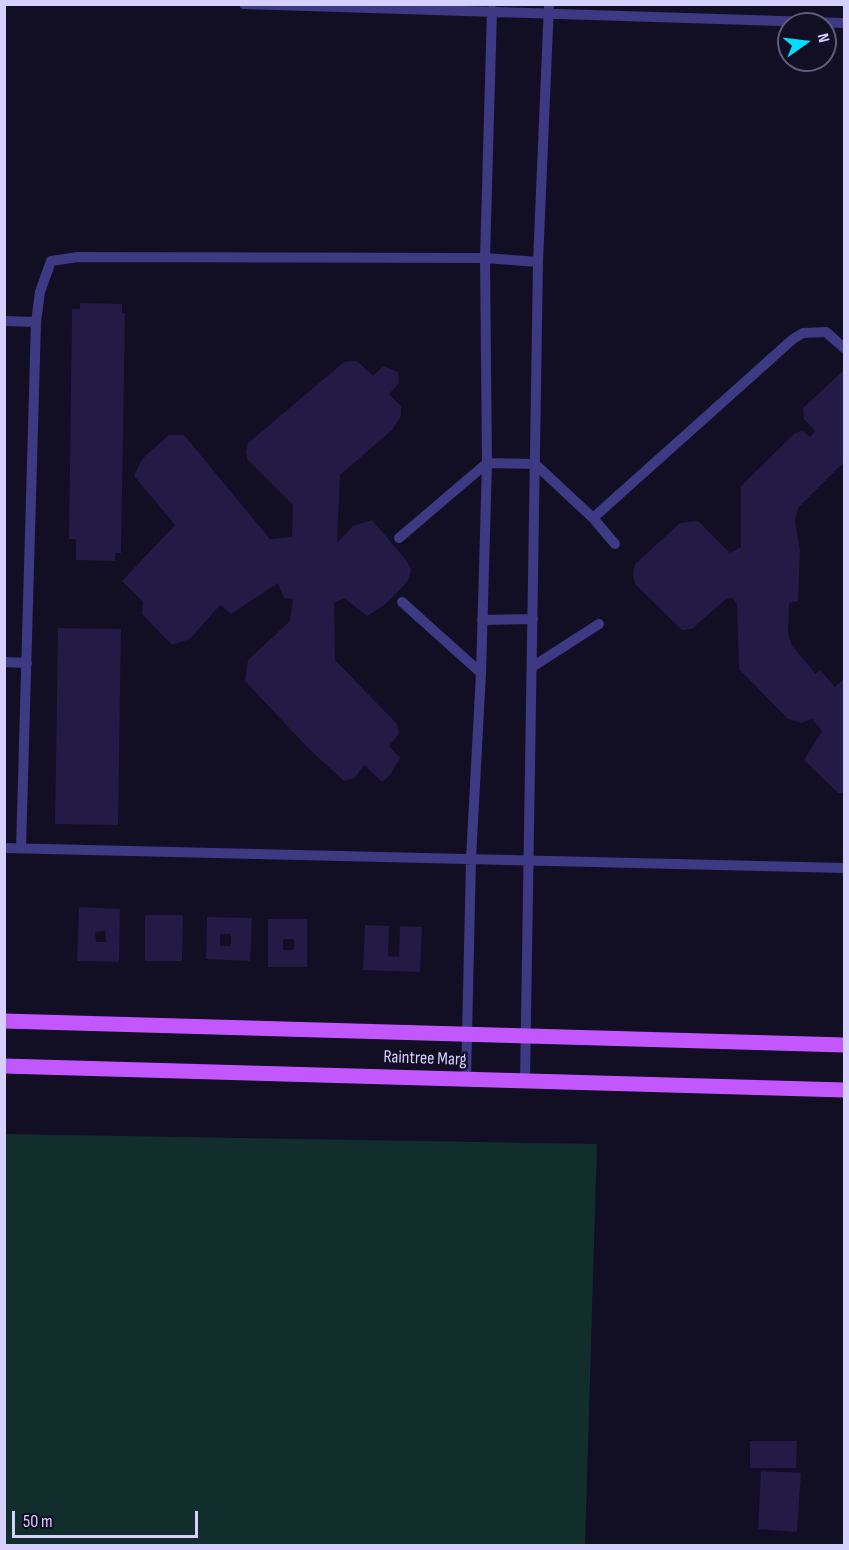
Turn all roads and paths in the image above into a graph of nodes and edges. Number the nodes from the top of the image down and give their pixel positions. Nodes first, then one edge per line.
1 (244, 4) edge
2 (548, 8) edge
3 (492, 10) junction
4 (844, 23) edge
5 (485, 258) junction
6 (538, 262) junction
7 (4, 321) edge
8 (36, 322) junction
9 (844, 348) edge
10 (487, 463) junction
11 (535, 464) junction
12 (593, 518) junction
13 (399, 538) dead end
14 (615, 544) dead end
15 (402, 602) dead end
16 (533, 618) junction
17 (482, 620) junction
18 (599, 624) dead end
19 (4, 662) edge
20 (27, 663) junction
21 (532, 667) junction
22 (481, 673) junction
23 (4, 848) edge
24 (21, 849) junction
25 (471, 859) junction
26 (530, 860) junction
27 (844, 868) edge
28 (4, 1022) edge
29 (468, 1035) junction
30 (526, 1036) junction
31 (844, 1045) edge
32 (4, 1066) edge
33 (466, 1080) junction
34 (525, 1081) junction
35 (844, 1090) edge

1 - 3 lane
2 - 3 lane
2 - 4 lane
2 - 6 lane
3 - 5 lane
5 - 6 lane
5 - 8 lane
5 - 10 lane
6 - 11 lane
7 - 8 lane
8 - 20 lane
9 - 12 lane
10 - 11 lane
10 - 13 lane
10 - 17 lane
11 - 12 lane
11 - 16 lane
12 - 14 lane
15 - 22 lane
16 - 17 lane
16 - 21 lane
17 - 22 lane
18 - 21 lane
19 - 20 lane
20 - 24 lane
21 - 26 lane
22 - 25 lane
23 - 24 lane
24 - 25 lane
25 - 26 lane
25 - 29 lane
26 - 27 lane
26 - 30 lane
28 - 29 main road, Raintree Marg
29 - 30 main road, Raintree Marg
29 - 33 lane
30 - 31 main road, Raintree Marg
30 - 34 lane
32 - 33 main road, Raintree Marg
33 - 34 main road, Raintree Marg
34 - 35 main road, Raintree Marg

